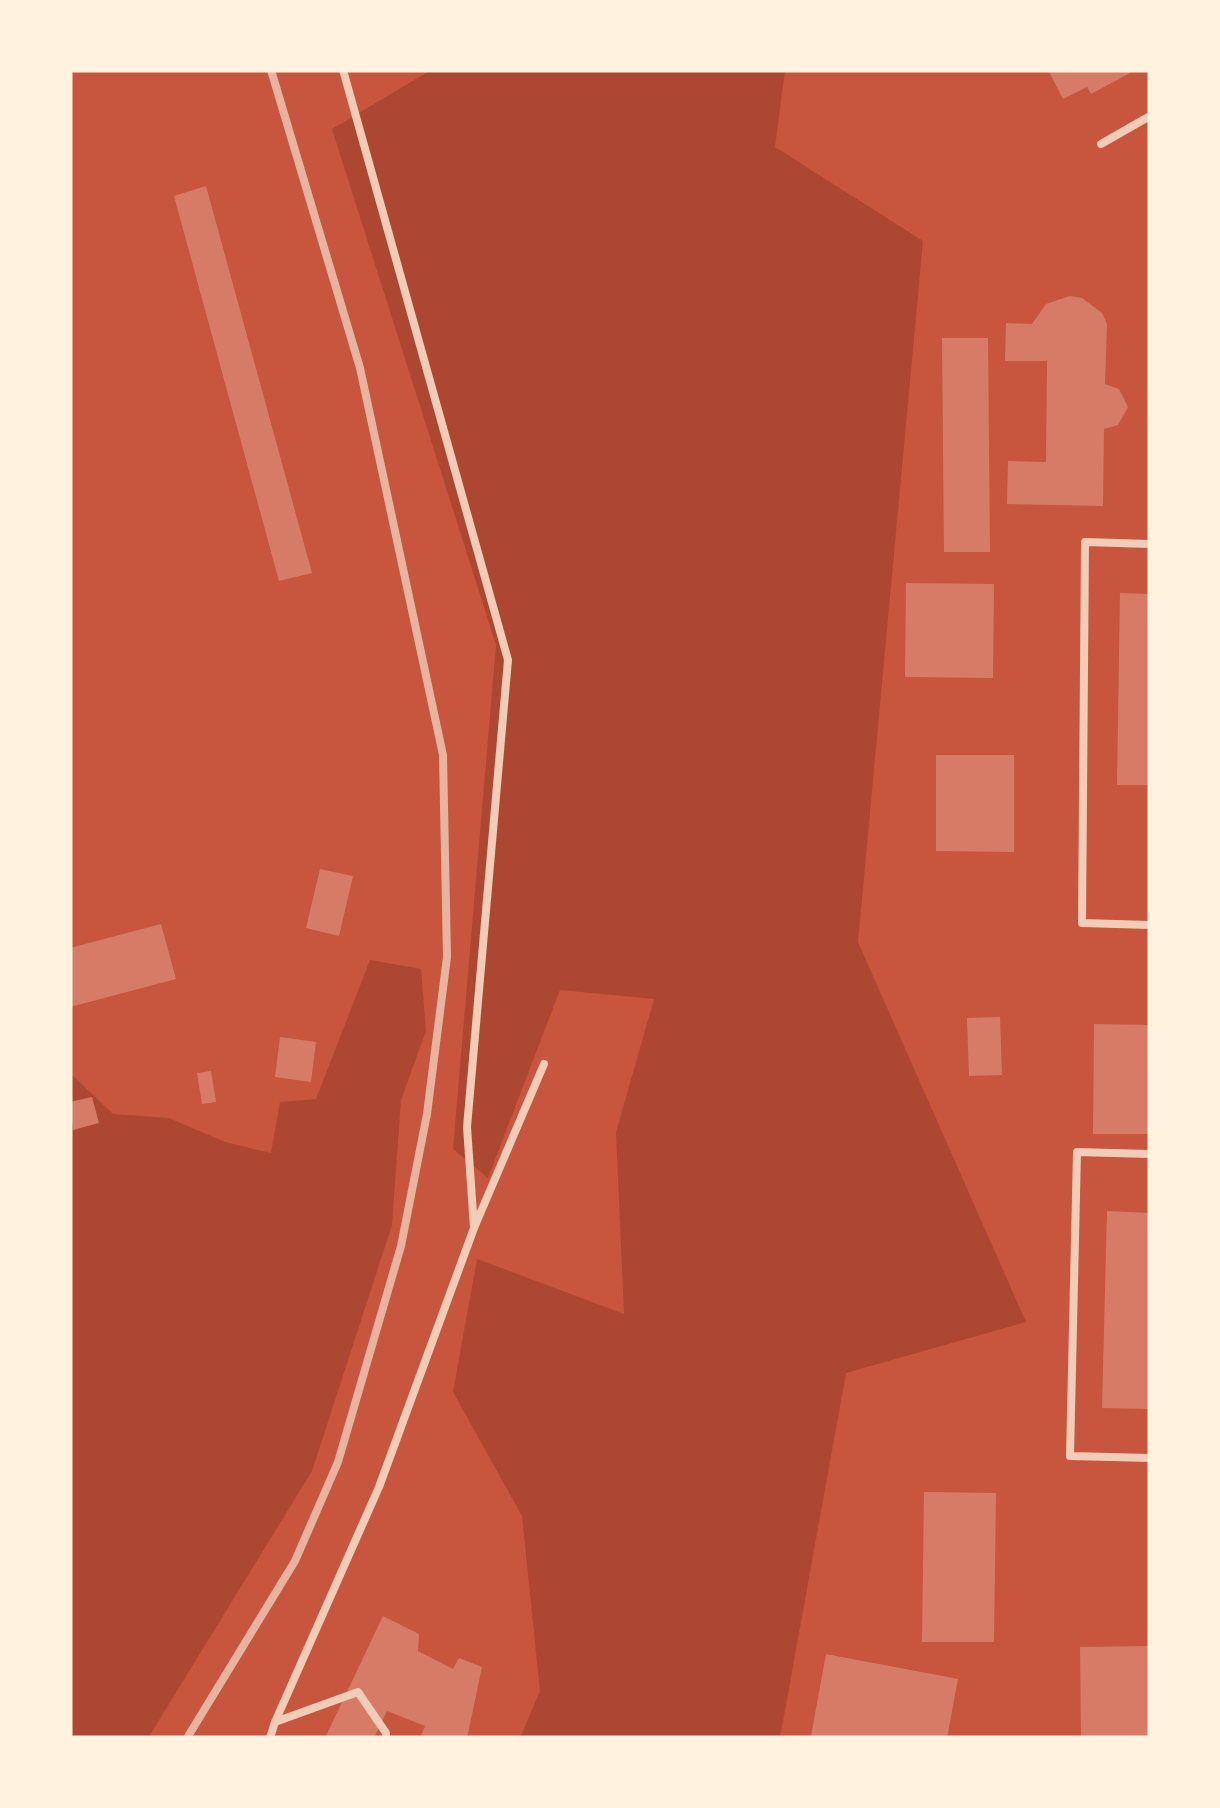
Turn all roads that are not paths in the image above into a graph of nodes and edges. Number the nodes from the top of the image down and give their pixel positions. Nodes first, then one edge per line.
1 (344, 70) edge
2 (1150, 116) edge
3 (1101, 144) dead end
4 (1150, 544) edge
5 (1150, 924) edge
6 (544, 1064) dead end
7 (1150, 1154) edge
8 (474, 1228) junction
9 (1150, 1458) edge
10 (275, 1722) junction
11 (270, 1738) edge
12 (386, 1738) edge

1 - 8 lane
2 - 3 lane
4 - 5 lane
6 - 8 lane
7 - 9 lane
8 - 10 lane
10 - 11 lane
10 - 12 lane

